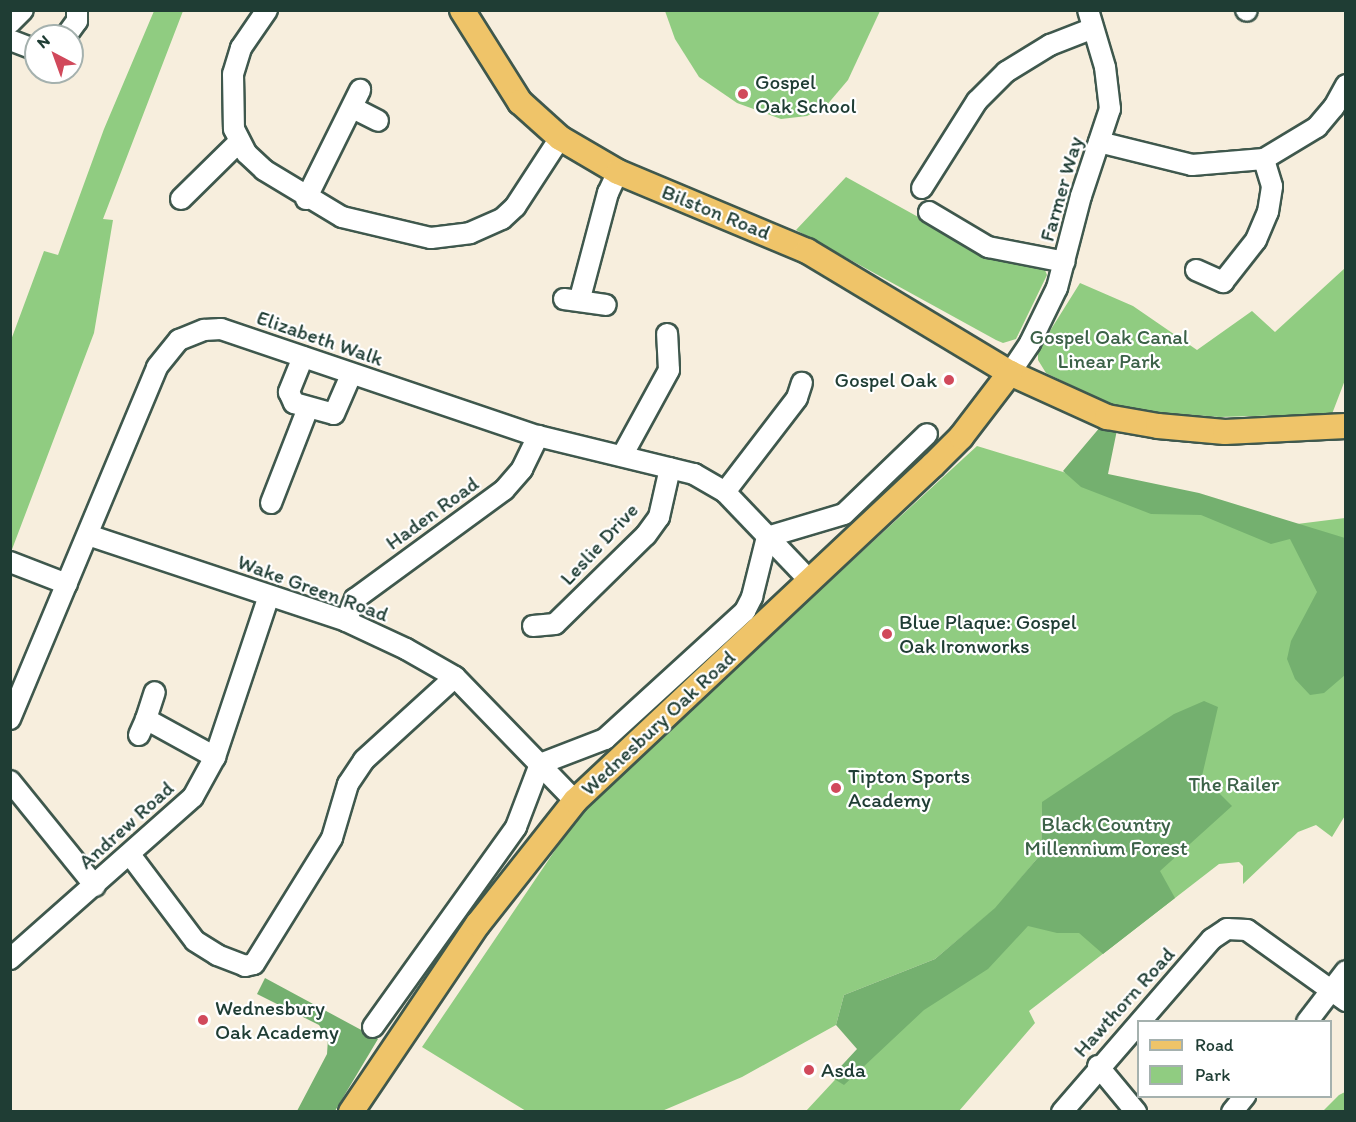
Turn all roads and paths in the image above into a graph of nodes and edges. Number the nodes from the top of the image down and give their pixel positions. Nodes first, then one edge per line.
1 (23, 10) edge
2 (267, 10) edge
3 (462, 10) edge
4 (1089, 20) edge
5 (10, 23) edge
6 (1346, 85) edge
7 (378, 121) dead end
8 (560, 138) junction
9 (239, 142) junction
10 (1099, 142) junction
11 (1264, 159) junction
12 (618, 172) junction
13 (922, 188) dead end
14 (306, 199) junction
15 (181, 200) dead end
16 (930, 212) dead end
17 (1065, 262) junction
18 (1196, 270) dead end
19 (606, 305) dead end
20 (667, 334) dead end
21 (303, 357) junction
22 (1010, 372) junction
23 (351, 375) junction
24 (803, 377) dead end
25 (308, 408) junction
26 (1346, 426) edge
27 (927, 434) dead end
28 (538, 436) junction
29 (622, 456) junction
30 (670, 468) junction
31 (725, 492) junction
32 (271, 503) dead end
33 (88, 535) junction
34 (767, 537) junction
35 (10, 562) edge
36 (809, 580) junction
37 (67, 584) junction
38 (269, 596) junction
39 (346, 621) junction
40 (533, 626) dead end
41 (455, 677) junction
42 (155, 692) dead end
43 (10, 719) edge
44 (215, 757) junction
45 (540, 764) junction
46 (10, 781) edge
47 (575, 801) junction
48 (131, 856) junction
49 (95, 886) junction
50 (10, 959) edge
51 (1346, 971) edge
52 (1338, 997) edge
53 (1139, 1020) edge
54 (1309, 1020) edge
55 (1137, 1023) edge
56 (373, 1027) dead end
57 (1098, 1066) junction
58 (1243, 1098) edge
59 (351, 1112) edge
60 (1062, 1112) edge
61 (1136, 1112) edge
62 (1232, 1112) edge

1 - 5 street
2 - 9 street
3 - 8 main road, Bilston Road
4 - 10 street, Farmer Way
4 - 13 street
6 - 11 street
7 - 14 street
8 - 12 main road, Bilston Road
8 - 14 street
9 - 14 street
9 - 15 street
10 - 11 street
10 - 17 street, Farmer Way
11 - 18 street
12 - 19 street
12 - 22 main road, Bilston Road
16 - 17 street
17 - 22 street, Farmer Way
20 - 29 street
21 - 23 street, Elizabeth Walk
21 - 25 street
21 - 33 street, Elizabeth Walk
22 - 26 main road, Bilston Road
22 - 36 main road, Wednesbury Oak Road
23 - 25 street
23 - 28 street, Elizabeth Walk
24 - 31 street
25 - 32 street
27 - 34 street
28 - 29 street, Elizabeth Walk
28 - 39 street, Haden Road
29 - 30 street, Elizabeth Walk
30 - 31 street, Elizabeth Walk
30 - 40 street, Leslie Drive
31 - 34 street, Elizabeth Walk
33 - 37 street, Elizabeth Walk
33 - 38 street, Wake Green Road
34 - 36 street, Elizabeth Walk
34 - 45 street, Wednesbury Oak Road
35 - 37 street
36 - 47 main road, Wednesbury Oak Road
37 - 43 street, Elizabeth Walk
38 - 39 street, Wake Green Road
38 - 44 street, Andrew Road
39 - 41 street, Wake Green Road
41 - 45 street, Wake Green Road
41 - 48 street
42 - 44 street
44 - 48 street, Andrew Road
45 - 47 street, Wake Green Road
45 - 56 street
46 - 49 street
47 - 59 main road, Wednesbury Oak Road
48 - 49 street, Andrew Road
49 - 50 street, Andrew Road
51 - 52 street
52 - 53 street, Hawthorn Road
52 - 54 street
55 - 57 street, Hawthorn Road
57 - 60 street, Hawthorn Road
57 - 61 street
58 - 62 street

